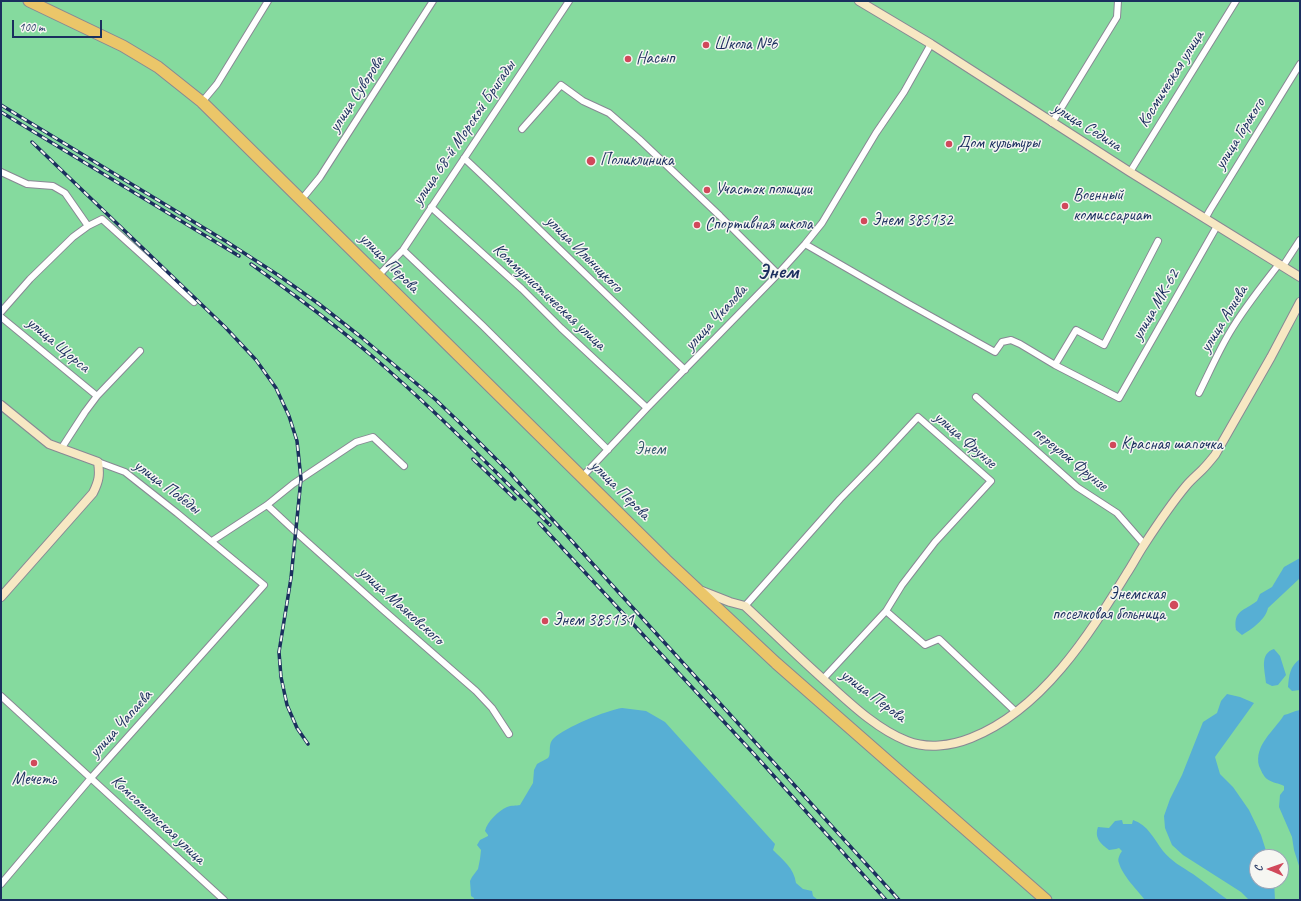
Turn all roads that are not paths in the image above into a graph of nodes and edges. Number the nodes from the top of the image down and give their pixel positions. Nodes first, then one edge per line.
1 (29, 1) edge
2 (268, 1) edge
3 (433, 1) edge
4 (569, 1) edge
5 (859, 1) edge
6 (1118, 1) edge
7 (1236, 1) edge
8 (45, 5) edge
9 (931, 44) junction
10 (1300, 64) edge
11 (202, 102) junction
12 (1052, 122) junction
13 (522, 129) dead end
14 (464, 158) junction
15 (1, 172) edge
16 (1130, 172) junction
17 (302, 200) junction
18 (431, 207) junction
19 (1206, 218) junction
20 (88, 226) junction
21 (1217, 226) junction
22 (1300, 240) edge
23 (1158, 241) dead end
24 (805, 244) junction
25 (403, 250) junction
26 (1281, 265) junction
27 (778, 274) junction
28 (378, 276) junction
29 (1300, 277) edge
30 (194, 302) dead end
31 (1300, 302) edge
32 (1, 312) edge
33 (1, 316) edge
34 (140, 351) dead end
35 (1055, 365) junction
36 (685, 370) junction
37 (1199, 393) dead end
38 (97, 396) junction
39 (976, 397) dead end
40 (1, 405) edge
41 (647, 408) junction
42 (61, 449) junction
43 (608, 450) junction
44 (98, 462) junction
45 (404, 466) dead end
46 (582, 477) junction
47 (267, 505) junction
48 (212, 541) junction
49 (1144, 544) junction
50 (264, 585) joint
51 (696, 588) junction
52 (1, 597) edge
53 (745, 606) junction
54 (886, 611) junction
55 (823, 679) junction
56 (1, 696) edge
57 (1016, 712) junction
58 (509, 734) dead end
59 (91, 778) junction
60 (1, 884) edge
61 (224, 900) edge
62 (1046, 900) edge

1 - 8 highway, улица Перова
2 - 11 street
3 - 17 street, улица Суворова
4 - 14 street, улица 68-й Морской Бригады
5 - 9 street, улица Седина
6 - 12 street
7 - 16 street, Космическая улица
8 - 11 highway, улица Перова
9 - 12 street, улица Седина
9 - 24 street, улица Чкалова
10 - 19 street, улица Горького
11 - 17 highway, улица Перова
12 - 16 street, улица Седина
13 - 27 street
14 - 18 street, улица 68-й Морской Бригады
14 - 36 street, улица Ильницкого
15 - 20 street
16 - 19 street, улица Седина
17 - 28 highway, улица Перова
18 - 25 street, улица 68-й Морской Бригады
18 - 41 street, Коммунистическая улица
19 - 21 street, улица Седина
20 - 30 street
20 - 32 street
21 - 26 street, улица Седина
21 - 35 street, улица МК-62
22 - 26 street, улица Алиева
23 - 35 street
24 - 27 street, улица Чкалова
24 - 35 street
25 - 28 street, улица 68-й Морской Бригады
25 - 43 street, улица Перова
26 - 29 street, улица Седина
26 - 37 street, улица Алиева
27 - 36 street, улица Чкалова
28 - 46 highway, улица Перова
31 - 49 street, улица Перова
33 - 38 street, улица Щорса
34 - 38 street
36 - 41 street, улица Чкалова
38 - 42 street
39 - 49 street, переулок Фрунзе
40 - 42 street, улица Победы
41 - 43 street, улица Чкалова
42 - 44 street, улица Победы
43 - 46 street, улица Чкалова
44 - 48 street, улица Победы
44 - 52 street
45 - 47 street
46 - 51 highway, улица Перова
47 - 48 street
47 - 58 street, улица Маяковского
48 - 50 street, улица Победы
49 - 57 street, улица Перова
50 - 59 street, улица Чапаева
51 - 53 street, улица Перова
51 - 62 highway, улица Перова
53 - 54 street, улица Фрунзе
53 - 55 street, улица Перова
54 - 55 street, улица Фрунзе
54 - 57 street
55 - 57 street, улица Перова
56 - 59 street, Комсомольская улица
59 - 60 street, улица Чапаева
59 - 61 street, Комсомольская улица

